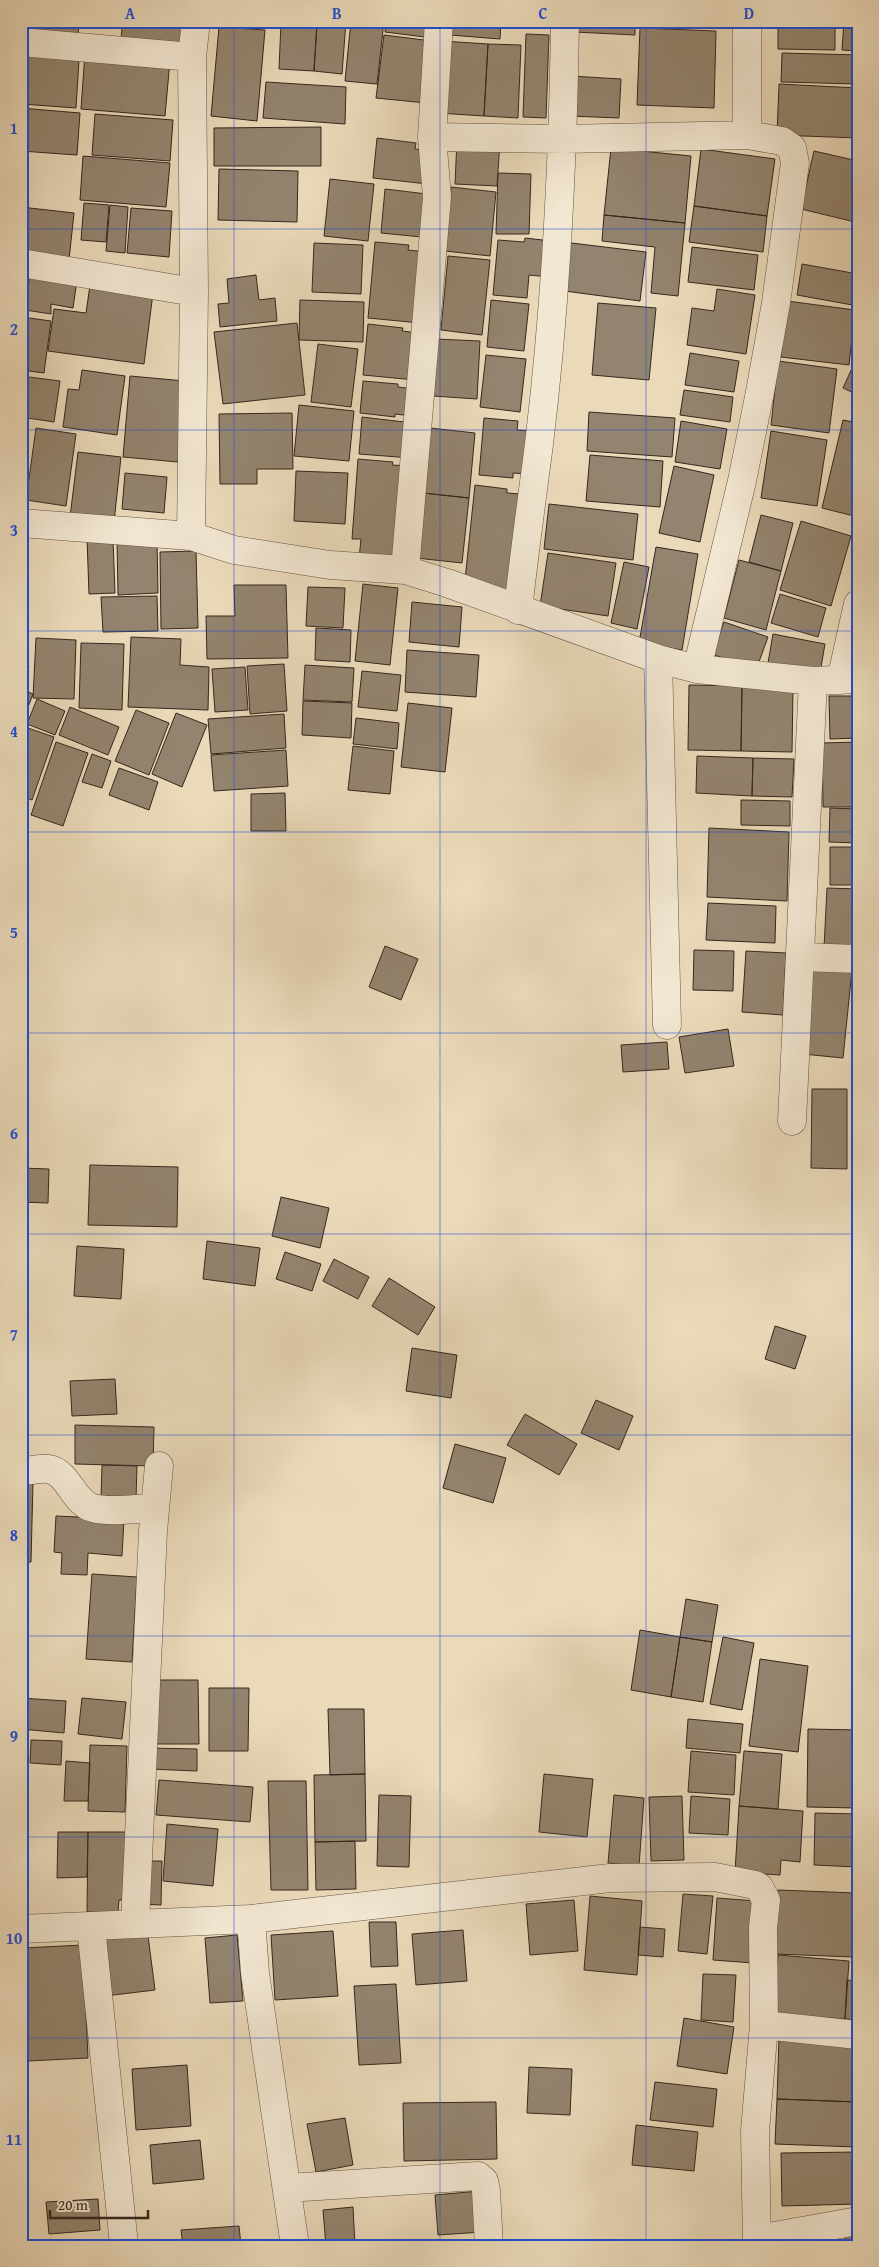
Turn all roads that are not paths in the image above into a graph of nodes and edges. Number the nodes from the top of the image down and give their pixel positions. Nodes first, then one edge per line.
1 (196, 21) edge
2 (439, 21) edge
3 (565, 21) edge
4 (747, 21) edge
5 (21, 42) edge
6 (192, 57) junction
7 (747, 135) junction
8 (432, 137) junction
9 (564, 139) junction
10 (21, 263) edge
11 (194, 292) junction
12 (21, 523) edge
13 (191, 536) junction
14 (405, 570) junction
15 (858, 604) edge
16 (518, 610) junction
17 (658, 659) junction
18 (696, 668) junction
19 (850, 679) edge
20 (813, 681) junction
21 (800, 956) junction
22 (858, 959) edge
23 (667, 1025) dead end
24 (792, 1121) dead end
25 (159, 1466) dead end
26 (21, 1471) edge
27 (155, 1508) junction
28 (251, 1919) junction
29 (135, 1924) junction
30 (92, 1928) junction
31 (21, 1929) edge
32 (764, 2025) junction
33 (858, 2034) edge
34 (287, 2188) junction
35 (858, 2221) edge
36 (757, 2243) edge
37 (124, 2245) edge
38 (296, 2246) edge
39 (489, 2246) edge

1 - 6 street
2 - 8 street
3 - 9 street
4 - 7 street
5 - 6 street
6 - 11 street
7 - 9 street
7 - 18 street
8 - 9 street
8 - 14 street
9 - 16 street
10 - 11 street
11 - 13 street
12 - 13 street
13 - 14 street
14 - 16 street
15 - 19 street
16 - 17 street
17 - 18 street
17 - 23 street
18 - 20 street
19 - 20 street
20 - 21 street
21 - 22 street
21 - 24 street
25 - 27 street
26 - 27 street
27 - 29 street
28 - 29 street
28 - 32 street
28 - 34 street
29 - 30 street
30 - 31 street
30 - 37 street
32 - 33 street
32 - 36 street
34 - 38 street
34 - 39 street
35 - 36 street

